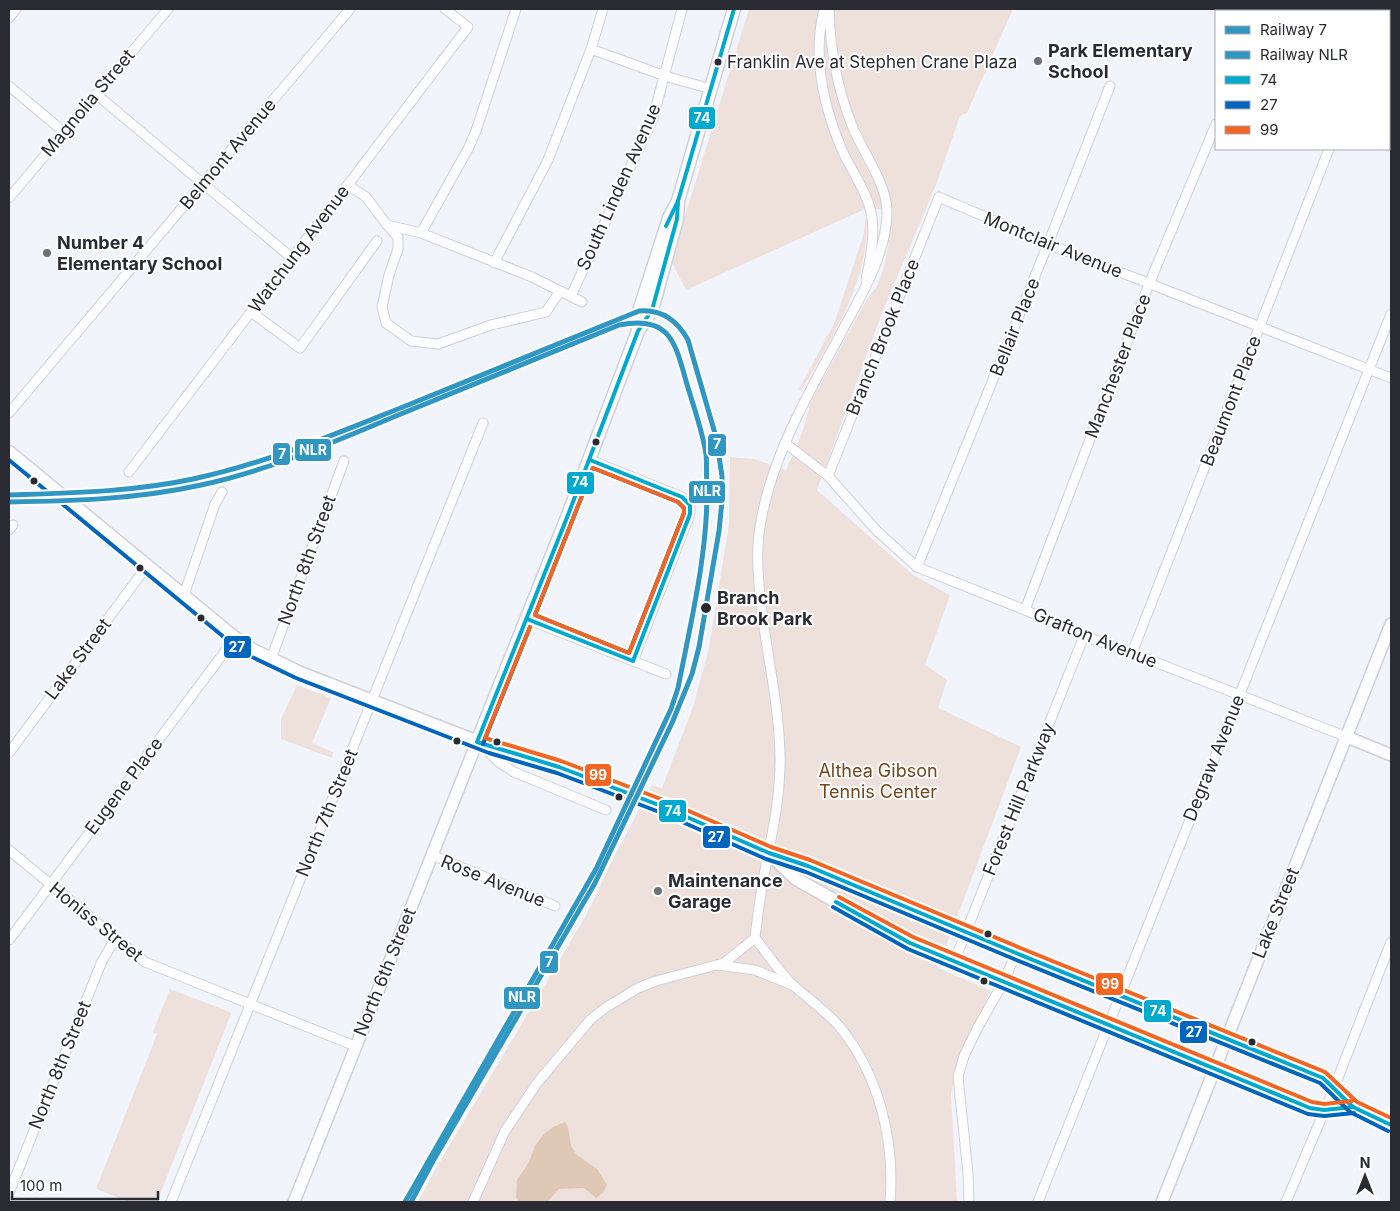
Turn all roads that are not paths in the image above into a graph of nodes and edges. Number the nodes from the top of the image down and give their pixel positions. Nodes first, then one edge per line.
1 (16, 9) edge
2 (168, 9) edge
3 (350, 9) edge
4 (445, 9) edge
5 (516, 9) edge
6 (603, 9) edge
7 (682, 9) edge
8 (734, 9) edge
9 (824, 9) edge
10 (829, 9) edge
11 (9, 18) edge
12 (591, 50) junction
13 (665, 76) junction
14 (9, 86) edge
15 (1110, 86) dead end
16 (711, 89) junction
17 (96, 94) junction
18 (1215, 126) edge
19 (64, 132) junction
20 (1329, 150) edge
21 (203, 183) junction
22 (348, 185) junction
23 (939, 197) joint
24 (9, 198) edge
25 (387, 225) junction
26 (421, 233) junction
27 (377, 241) dead end
28 (1048, 244) junction
29 (292, 258) junction
30 (494, 263) junction
31 (1149, 284) junction
32 (864, 287) junction
33 (560, 292) junction
34 (571, 296) junction
35 (582, 302) dead end
36 (251, 312) junction
37 (1391, 314) edge
38 (1260, 327) junction
39 (1369, 370) junction
40 (1391, 378) edge
41 (9, 413) edge
42 (483, 423) dead end
43 (786, 443) junction
44 (9, 452) edge
45 (590, 460) junction
46 (344, 461) dead end
47 (129, 472) dead end
48 (828, 476) junction
49 (222, 492) dead end
50 (148, 566) junction
51 (917, 567) junction
52 (184, 596) junction
53 (1025, 610) junction
54 (527, 619) junction
55 (1391, 624) edge
56 (1084, 636) junction
57 (235, 638) junction
58 (1132, 653) junction
59 (271, 659) junction
60 (633, 661) junction
61 (666, 674) dead end
62 (1240, 695) junction
63 (372, 700) junction
64 (1347, 736) junction
65 (477, 742) junction
66 (9, 752) edge
67 (1391, 755) edge
68 (606, 810) dead end
69 (9, 850) edge
70 (769, 852) junction
71 (432, 855) junction
72 (50, 884) junction
73 (555, 906) dead end
74 (966, 931) junction
75 (11, 938) edge
76 (116, 938) junction
77 (755, 938) junction
78 (1391, 942) edge
79 (1016, 953) junction
80 (954, 962) junction
81 (718, 964) junction
82 (1004, 981) junction
83 (792, 985) junction
84 (1121, 995) junction
85 (250, 1005) junction
86 (1109, 1026) junction
87 (1227, 1038) junction
88 (355, 1046) junction
89 (1215, 1068) junction
90 (1334, 1088) junction
91 (1353, 1107) junction
92 (1324, 1110) junction
93 (1391, 1125) edge
94 (9, 1193) edge
95 (890, 1201) edge
96 (171, 1202) edge
97 (294, 1202) edge
98 (473, 1202) edge
99 (969, 1202) edge
100 (1038, 1202) edge
101 (1162, 1202) edge
102 (1286, 1202) edge

1 - 11 street
2 - 17 street, Magnolia Street
3 - 21 street, Belmont Avenue
4 - 22 street, Watchung Avenue
5 - 26 street
6 - 12 street
7 - 13 street, South Linden Avenue
8 - 16 main road
9 - 32 street
10 - 32 street
12 - 13 street
12 - 30 street
13 - 16 street
13 - 34 street, South Linden Avenue
14 - 19 street
15 - 28 street, Bellair Place
16 - 45 main road
17 - 19 street, Magnolia Street
17 - 21 street
18 - 31 street, Manchester Place
19 - 24 street, Magnolia Street
20 - 38 street, Beaumont Place
21 - 29 street
21 - 41 street, Belmont Avenue
22 - 25 street
22 - 29 street, Watchung Avenue
23 - 28 street, Montclair Avenue
23 - 48 street, Branch Brook Place
25 - 26 street
25 - 33 street
26 - 30 street
27 - 36 street
28 - 31 street, Montclair Avenue
28 - 51 street, Bellair Place
29 - 36 street, Watchung Avenue
30 - 33 street
31 - 38 street, Montclair Avenue
31 - 53 street, Manchester Place
32 - 43 street
33 - 34 street
34 - 35 street
36 - 47 street, Watchung Avenue
37 - 39 street, Degraw Avenue
38 - 39 street, Montclair Avenue
38 - 58 street, Beaumont Place
39 - 40 street, Montclair Avenue
39 - 62 street, Degraw Avenue
42 - 63 street, North 7th Street
43 - 48 street, Grafton Avenue
43 - 70 street
44 - 50 main road
45 - 54 main road
45 - 60 street
46 - 59 street, North 8th Street
48 - 51 street, Grafton Avenue
49 - 52 street
50 - 52 main road
50 - 66 street, Lake Street
51 - 53 street, Grafton Avenue
52 - 57 main road
53 - 56 street, Grafton Avenue
54 - 60 street
54 - 65 main road
55 - 64 street, Lake Street
56 - 58 street, Grafton Avenue
56 - 74 street, Forest Hill Parkway
57 - 59 main road
57 - 72 street, Eugene Place
58 - 62 street, Grafton Avenue
59 - 63 main road
60 - 61 street
62 - 64 street, Grafton Avenue
62 - 84 street, Degraw Avenue
63 - 65 main road
63 - 85 street, North 7th Street
64 - 67 street, Grafton Avenue
64 - 87 street, Lake Street
65 - 68 street
65 - 70 main road
65 - 71 street, North 6th Street
69 - 72 street, Honiss Street
70 - 74 main road
70 - 77 street
70 - 80 main road
71 - 73 street, Rose Avenue
71 - 88 street, North 6th Street
72 - 75 street, Eugene Place
72 - 76 street, Honiss Street
74 - 79 main road
74 - 80 street, Forest Hill Parkway
76 - 85 street, Honiss Street
76 - 94 street, North 8th Street
77 - 81 street
77 - 83 street
78 - 90 street
79 - 82 street
79 - 84 main road
80 - 82 main road
81 - 83 street
81 - 98 street
82 - 86 main road
82 - 99 street
83 - 95 street
84 - 86 street, Degraw Avenue
84 - 87 main road
85 - 88 street, Honiss Street
85 - 96 street, North 7th Street
86 - 89 main road
86 - 100 street, Degraw Avenue
87 - 89 street, Lake Street
87 - 90 main road
88 - 97 street, North 6th Street
89 - 92 main road
89 - 101 street, Lake Street
90 - 91 main road
90 - 92 street
91 - 92 main road
91 - 93 main road
92 - 102 street

